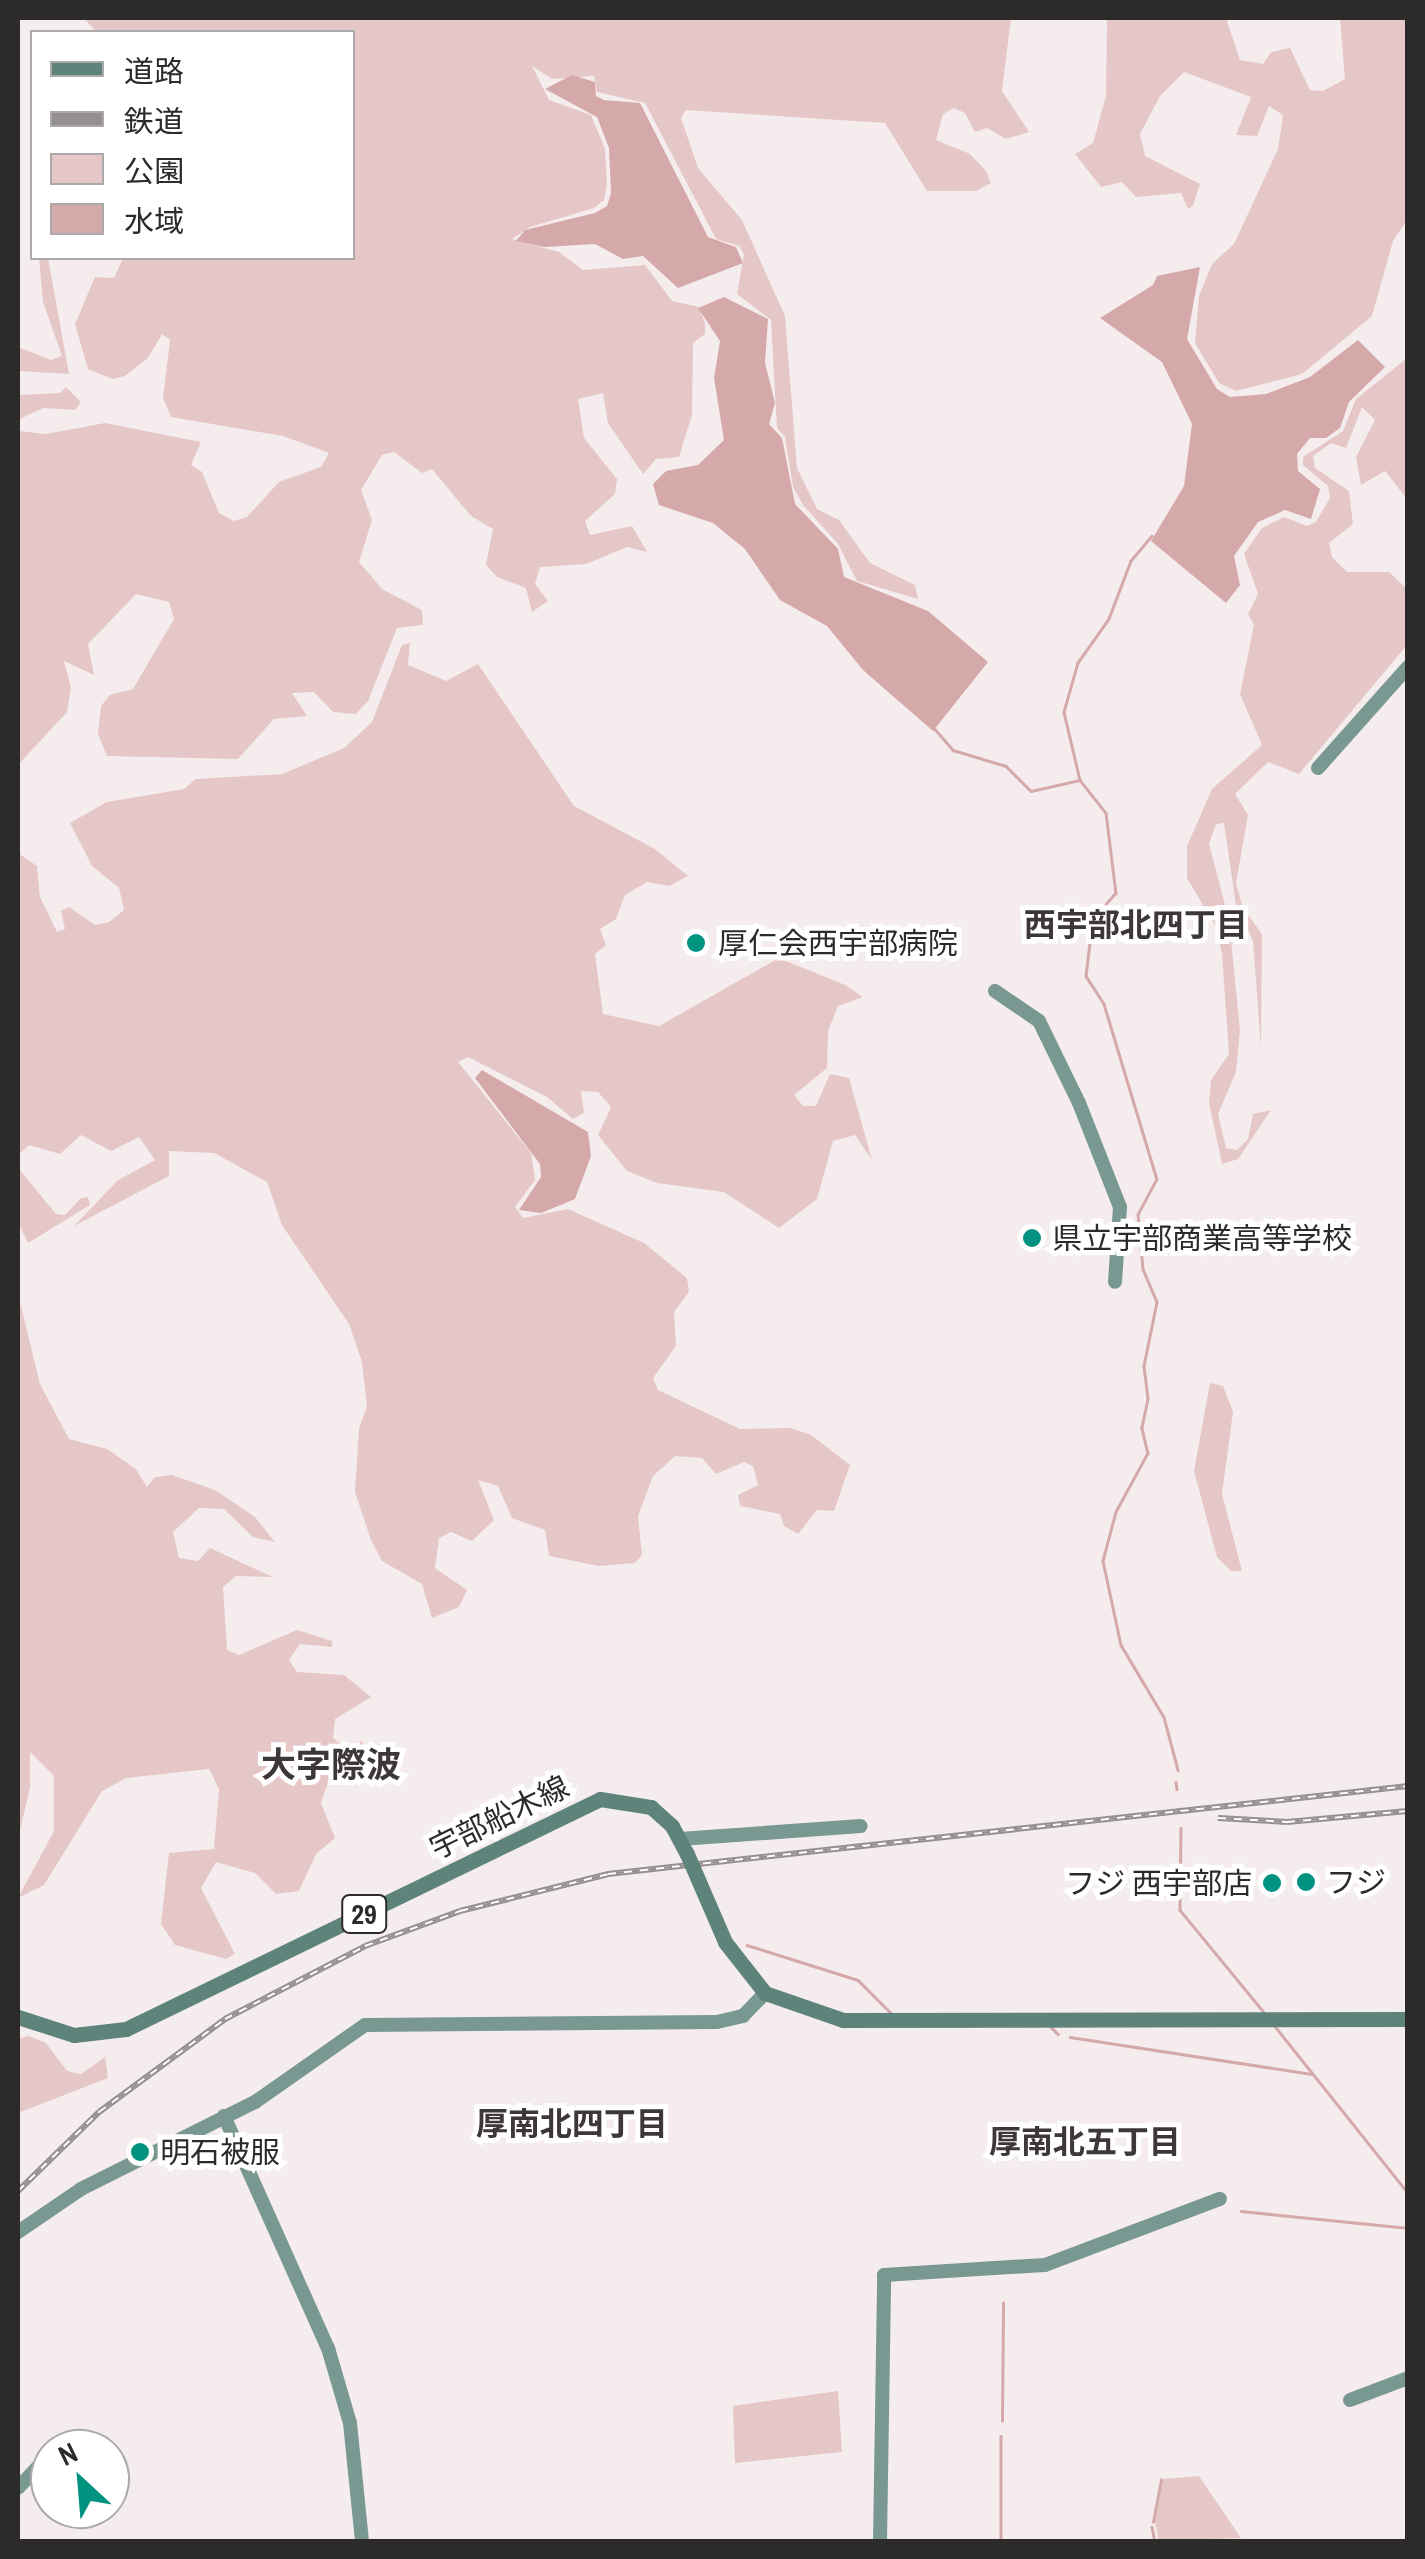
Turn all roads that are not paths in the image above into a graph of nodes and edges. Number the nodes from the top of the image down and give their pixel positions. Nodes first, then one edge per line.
1 (1408, 666) edge
2 (1318, 768) dead end
3 (996, 991) dead end
4 (1116, 1282) dead end
5 (861, 1826) dead end
6 (684, 1846) junction
7 (765, 1992) junction
8 (18, 2017) edge
9 (1408, 2020) edge
10 (224, 2116) junction
11 (1220, 2199) dead end
12 (18, 2232) edge
13 (1408, 2378) edge
14 (1350, 2400) dead end
15 (362, 2542) edge
16 (880, 2542) edge

1 - 2 street
3 - 4 street
5 - 6 street
6 - 7 main road, 宇部船木線 / 29, bridge
6 - 8 main road, 宇部船木線 / 29
7 - 9 main road, 宇部船木線 / 29
7 - 10 street
10 - 12 street
10 - 15 street
11 - 16 street
13 - 14 street

